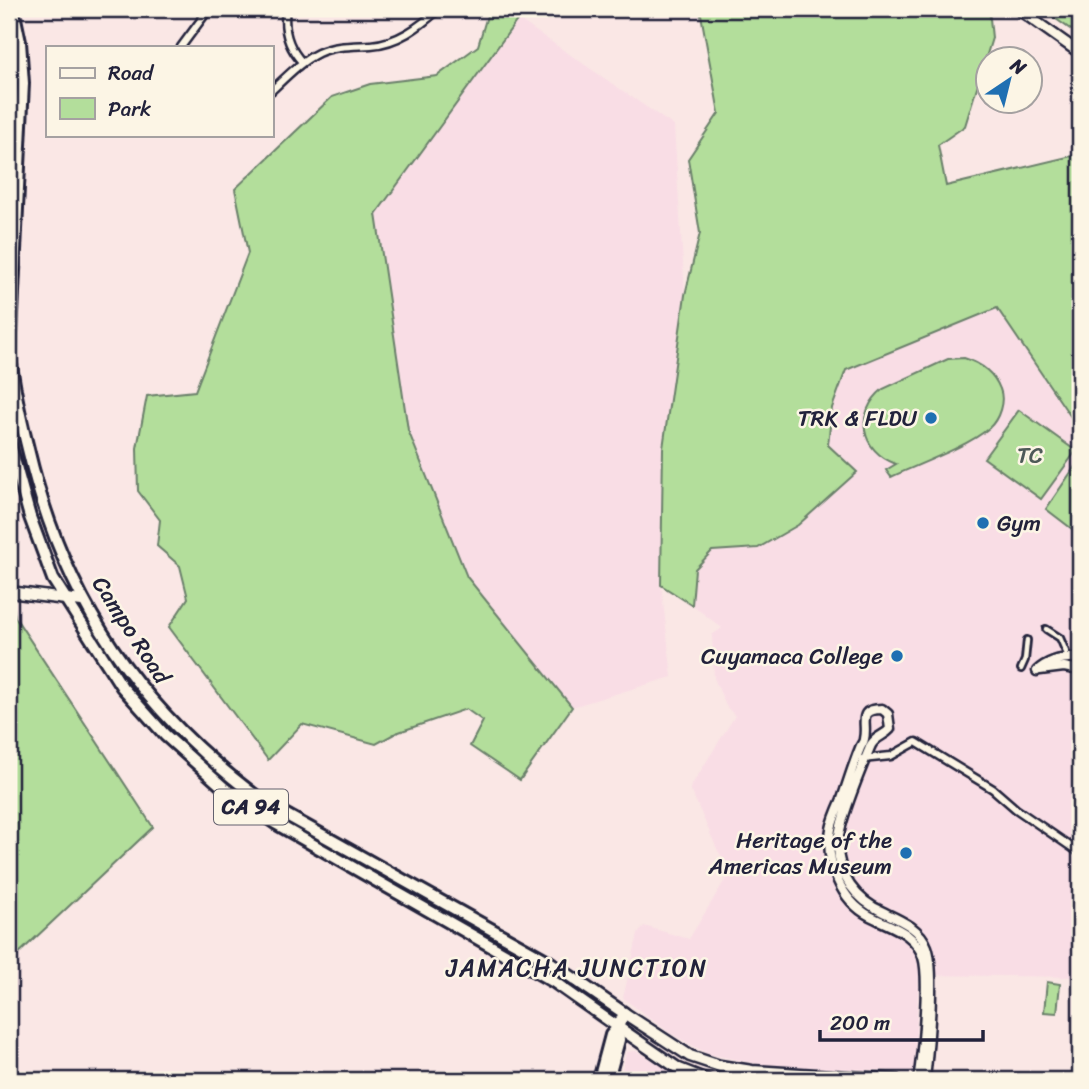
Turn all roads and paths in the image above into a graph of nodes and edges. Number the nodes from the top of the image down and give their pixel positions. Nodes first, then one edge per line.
1 (13, 9) edge
2 (209, 9) edge
3 (286, 9) edge
4 (1018, 9) edge
5 (438, 10) edge
6 (1030, 13) edge
7 (182, 46) edge
8 (9, 49) edge
9 (1080, 53) edge
10 (302, 62) junction
11 (273, 89) edge
12 (9, 164) edge
13 (9, 440) edge
14 (9, 592) edge
15 (63, 598) junction
16 (82, 601) junction
17 (1046, 629) dead end
18 (1027, 640) dead end
19 (1066, 652) dead end
20 (1080, 658) edge
21 (1021, 668) dead end
22 (1080, 670) edge
23 (861, 759) junction
24 (1080, 853) edge
25 (404, 874) dead end
26 (446, 906) junction
27 (624, 1013) junction
28 (618, 1027) junction
29 (599, 1080) edge
30 (608, 1080) edge
31 (706, 1080) edge
32 (896, 1080) edge
33 (918, 1080) edge
34 (925, 1080) edge

1 - 16 highway, Campo Road / CA 94
2 - 7 street
3 - 10 street
4 - 6 main road
5 - 10 street
6 - 9 main road
8 - 12 highway
10 - 11 street
13 - 15 highway, Campo Road / CA 94
14 - 15 main road
15 - 16 main road
15 - 28 highway, Campo Road / CA 94
16 - 26 highway, Campo Road / CA 94
17 - 19 street
18 - 21 street
20 - 22 street
23 - 23 street
23 - 24 street
23 - 33 street
23 - 34 street
25 - 26 highway
26 - 27 highway, Campo Road / CA 94
27 - 28 highway
27 - 32 main road
28 - 29 highway
28 - 30 highway
28 - 31 main road

